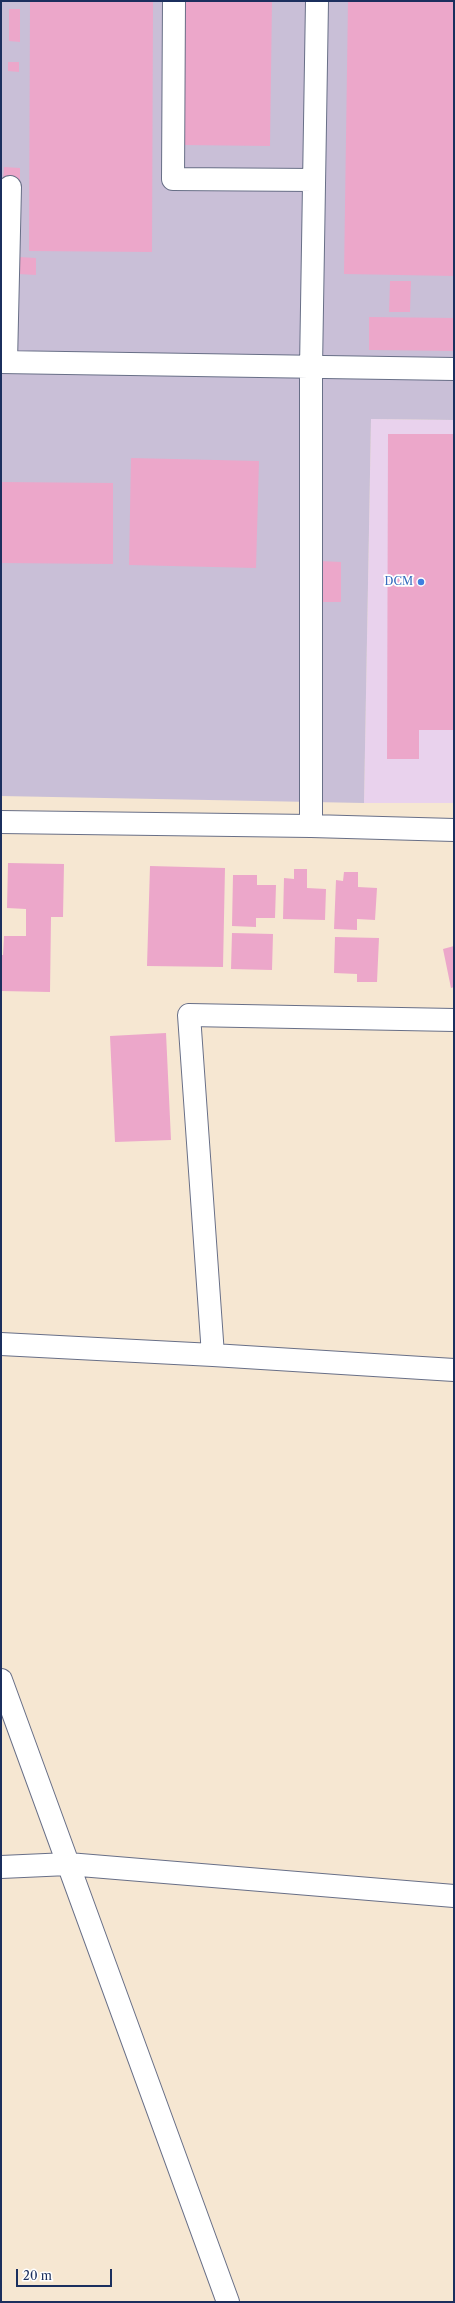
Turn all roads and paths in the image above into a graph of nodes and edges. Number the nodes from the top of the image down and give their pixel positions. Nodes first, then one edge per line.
1 (174, 1) edge
2 (317, 1) edge
3 (314, 180) junction
4 (10, 187) dead end
5 (3, 362) edge
6 (311, 368) junction
7 (454, 369) edge
8 (1, 822) edge
9 (311, 826) junction
10 (454, 830) edge
11 (454, 1020) edge
12 (1, 1344) edge
13 (213, 1355) junction
14 (454, 1370) edge
15 (1, 1680) edge
16 (68, 1864) junction
17 (1, 1867) edge
18 (454, 1896) edge
19 (228, 2302) edge

1 - 3 street
2 - 3 street
3 - 6 street
4 - 5 street
5 - 6 street
6 - 7 street
6 - 9 street
8 - 9 street
9 - 10 street
11 - 13 street
12 - 13 street
13 - 14 street
15 - 16 street
16 - 17 street
16 - 18 street
16 - 19 street

